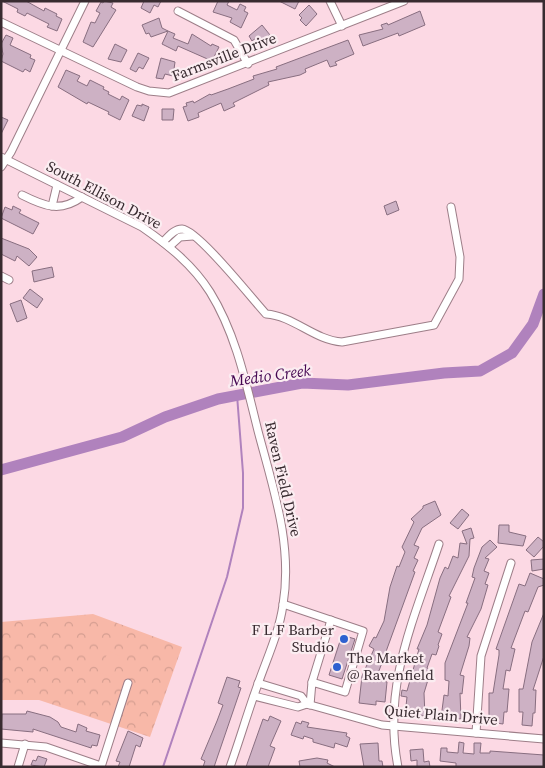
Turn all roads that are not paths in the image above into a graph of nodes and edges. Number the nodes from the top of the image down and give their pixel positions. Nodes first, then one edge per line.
1 (85, 1) edge
2 (330, 1) edge
3 (404, 1) edge
4 (178, 11) dead end
5 (1, 22) edge
6 (342, 26) junction
7 (60, 51) junction
8 (248, 64) junction
9 (4, 158) edge
10 (1, 167) edge
11 (57, 185) junction
12 (22, 195) dead end
13 (82, 197) junction
14 (52, 206) junction
15 (451, 207) dead end
16 (193, 236) junction
17 (163, 242) junction
18 (169, 247) junction
19 (1, 276) edge
20 (10, 280) dead end
21 (242, 370) joint
22 (439, 544) dead end
23 (511, 563) dead end
24 (284, 604) junction
25 (330, 620) junction
26 (128, 682) dead end
27 (312, 682) junction
28 (258, 683) junction
29 (254, 696) junction
30 (308, 704) junction
31 (394, 726) junction
32 (476, 733) junction
33 (544, 738) edge
34 (1, 743) edge
35 (25, 744) junction
36 (101, 766) edge
37 (18, 767) edge
38 (230, 767) edge
39 (398, 767) edge

1 - 7 street
2 - 6 street
3 - 6 street, Farmsville Drive
4 - 8 street
5 - 7 street, Farmsville Drive
6 - 8 street, Farmsville Drive
7 - 8 street, Farmsville Drive
7 - 9 street
9 - 10 street
9 - 11 street, South Ellison Drive
11 - 13 street, South Ellison Drive
11 - 14 street
12 - 14 street
13 - 14 street
13 - 17 street, South Ellison Drive
15 - 16 street
16 - 17 street
16 - 18 street
17 - 18 street, South Ellison Drive
18 - 21 street, South Ellison Drive
19 - 20 street
21 - 24 street, Raven Field Drive
22 - 31 street
23 - 32 street
24 - 25 street
24 - 28 street, Raven Field Drive
25 - 27 street
25 - 27 street
26 - 36 street
27 - 30 street
28 - 29 street, Raven Field Drive
28 - 30 street, Quiet Plain Drive
29 - 30 street, Quiet Plain Drive
29 - 38 street, Raven Field Drive
30 - 31 street, Quiet Plain Drive
31 - 32 street, Quiet Plain Drive
31 - 39 street
32 - 33 street, Quiet Plain Drive
34 - 35 street
35 - 36 street
35 - 37 street

